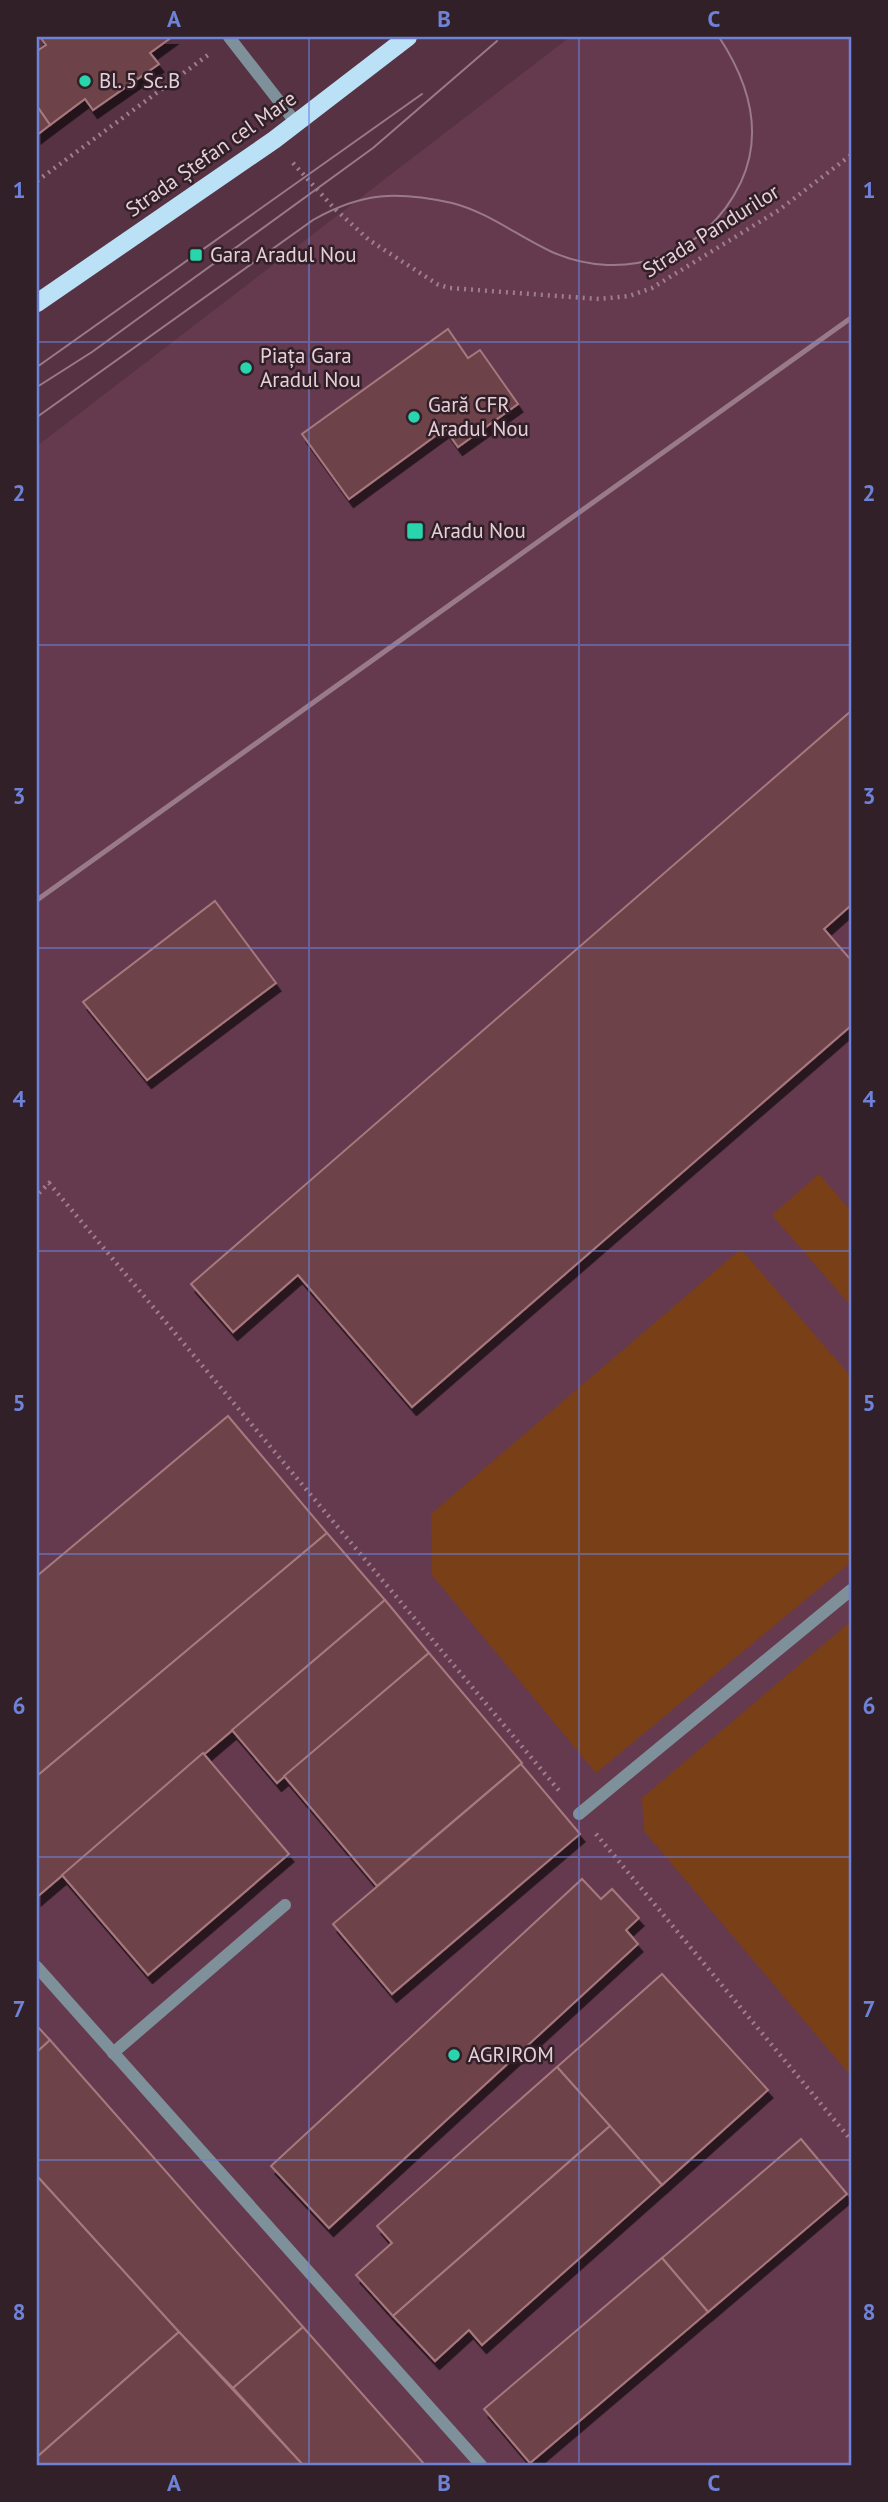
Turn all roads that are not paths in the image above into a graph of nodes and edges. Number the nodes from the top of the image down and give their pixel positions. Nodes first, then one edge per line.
1 (408, 37) edge
2 (229, 38) edge
3 (296, 123) junction
4 (37, 303) edge
5 (851, 1590) edge
6 (579, 1814) road end
7 (285, 1905) dead end
8 (37, 1967) edge
9 (113, 2053) junction
10 (481, 2465) edge

1 - 3 main road, Strada Ștefan cel Mare
2 - 3 street
3 - 4 main road, Strada Ștefan cel Mare
5 - 6 street
7 - 9 street
8 - 9 street
9 - 10 street

